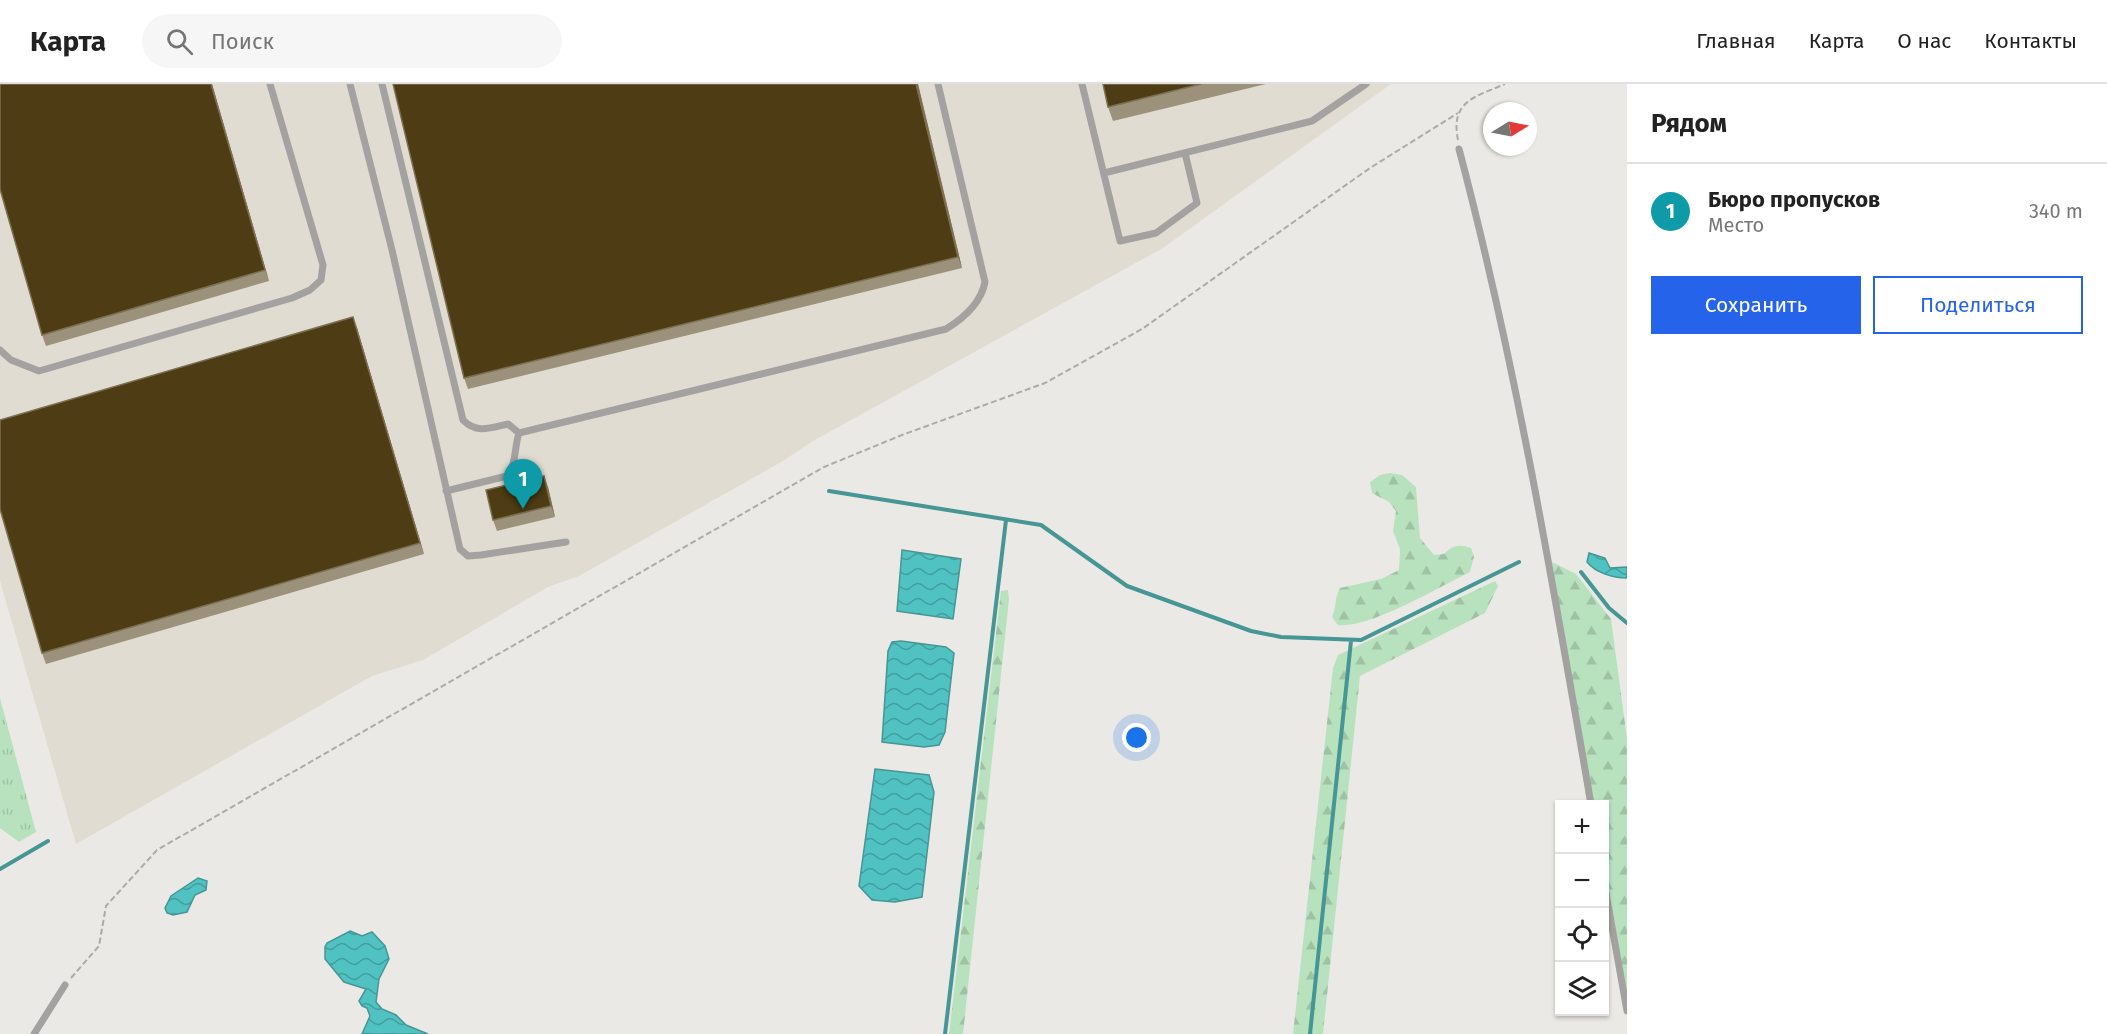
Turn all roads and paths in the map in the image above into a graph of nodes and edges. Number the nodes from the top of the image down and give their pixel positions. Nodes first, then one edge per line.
1 (270, 84) edge
2 (350, 84) edge
3 (382, 84) edge
4 (938, 84) edge
5 (1082, 84) edge
6 (1366, 84) edge
7 (1505, 84) edge
8 (1458, 113) junction
9 (1459, 149) joint
10 (1185, 153) junction
11 (1104, 173) junction
12 (0, 350) edge
13 (519, 433) junction
14 (446, 491) junction
15 (566, 542) dead end
16 (1590, 800) edge
17 (1609, 905) edge
18 (66, 985) joint
19 (1627, 1011) edge
20 (34, 1034) edge

1 - 12 lane
2 - 14 lane
3 - 13 lane
4 - 13 lane
5 - 11 lane
6 - 10 lane
7 - 8 path
8 - 9 path
8 - 18 path
9 - 16 lane
10 - 11 lane
10 - 11 lane
13 - 14 lane
14 - 15 lane
17 - 19 lane
18 - 20 lane

